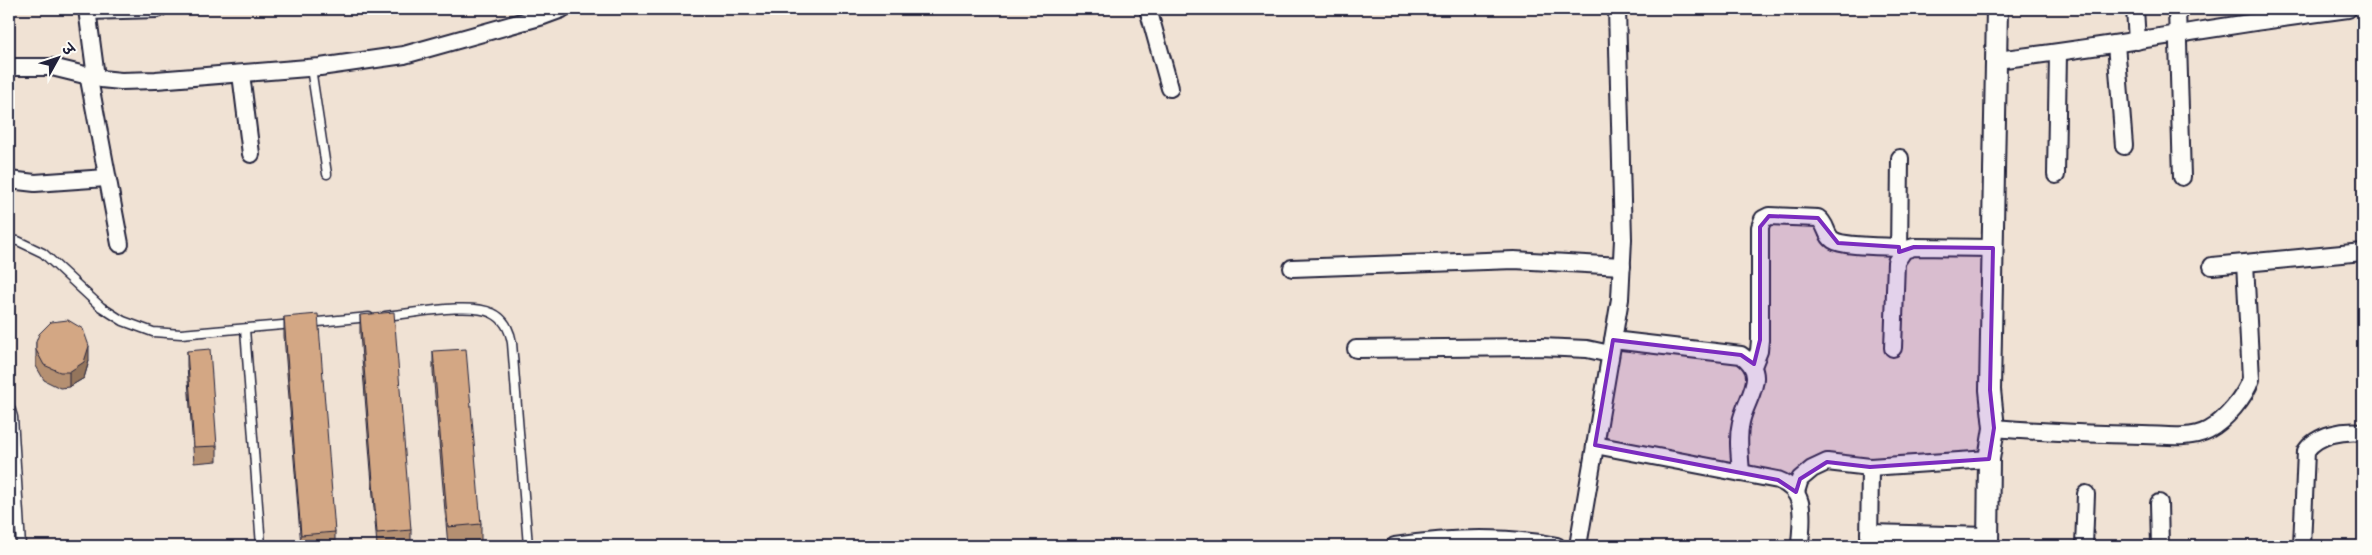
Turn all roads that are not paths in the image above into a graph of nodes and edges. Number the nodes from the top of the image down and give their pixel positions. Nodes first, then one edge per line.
1 (158, 9) edge
2 (562, 9) edge
3 (1148, 9) edge
4 (1617, 9) edge
5 (1997, 9) edge
6 (2135, 9) edge
7 (2176, 9) edge
8 (2348, 9) edge
9 (87, 10) edge
10 (2290, 13) edge
11 (2232, 17) edge
12 (2177, 34) junction
13 (2137, 41) junction
14 (2116, 44) junction
15 (2058, 53) junction
16 (1996, 60) junction
17 (9, 67) edge
18 (311, 68) junction
19 (241, 74) junction
20 (92, 76) junction
21 (1170, 88) dead end
22 (2124, 146) dead end
23 (252, 154) dead end
24 (1900, 158) dead end
25 (327, 174) dead end
26 (2056, 175) dead end
27 (2182, 177) dead end
28 (106, 178) junction
29 (9, 180) edge
30 (9, 240) edge
31 (120, 244) dead end
32 (1994, 248) junction
33 (1899, 251) junction
34 (2363, 252) edge
35 (2245, 263) junction
36 (1622, 266) junction
37 (2212, 266) dead end
38 (1292, 268) dead end
39 (246, 328) junction
40 (1611, 347) junction
41 (1893, 348) dead end
42 (1356, 349) dead end
43 (1753, 366) junction
44 (9, 404) edge
45 (1994, 428) junction
46 (2363, 432) edge
47 (1595, 445) junction
48 (1989, 459) junction
49 (12, 466) edge
50 (1870, 467) junction
51 (1741, 473) junction
52 (1796, 492) junction
53 (2086, 494) dead end
54 (2160, 503) dead end
55 (1869, 539) edge
56 (1988, 541) edge
57 (21, 546) edge
58 (261, 546) edge
59 (528, 546) edge
60 (1395, 546) edge
61 (1557, 546) edge
62 (1578, 546) edge
63 (1800, 546) edge
64 (2084, 546) edge
65 (2160, 546) edge
66 (2302, 546) edge

1 - 9 street
2 - 18 street
3 - 21 street
4 - 36 street
5 - 16 street
6 - 13 street
7 - 12 street
8 - 10 street
9 - 20 street
10 - 11 street
11 - 12 street
12 - 13 street
12 - 27 street
13 - 14 street
14 - 15 street
14 - 22 street
15 - 16 street
15 - 26 street
16 - 32 street
17 - 20 street
18 - 19 street
18 - 25 lane
19 - 20 street
19 - 23 street
20 - 28 street
24 - 33 street
28 - 29 street
28 - 31 street
30 - 39 lane
32 - 33 street
32 - 45 street
33 - 41 street
33 - 43 street
34 - 35 street
35 - 37 street
35 - 45 street
36 - 38 street
36 - 40 street
39 - 58 lane
39 - 59 lane
40 - 42 street
40 - 43 street
40 - 47 street
43 - 51 street
44 - 49 lane
45 - 48 street
46 - 66 street
47 - 51 street
47 - 62 street
48 - 50 street
48 - 56 street
49 - 57 lane
50 - 52 street
50 - 55 street
51 - 52 street
52 - 63 street
53 - 64 street
54 - 65 street
55 - 56 street
60 - 61 street

